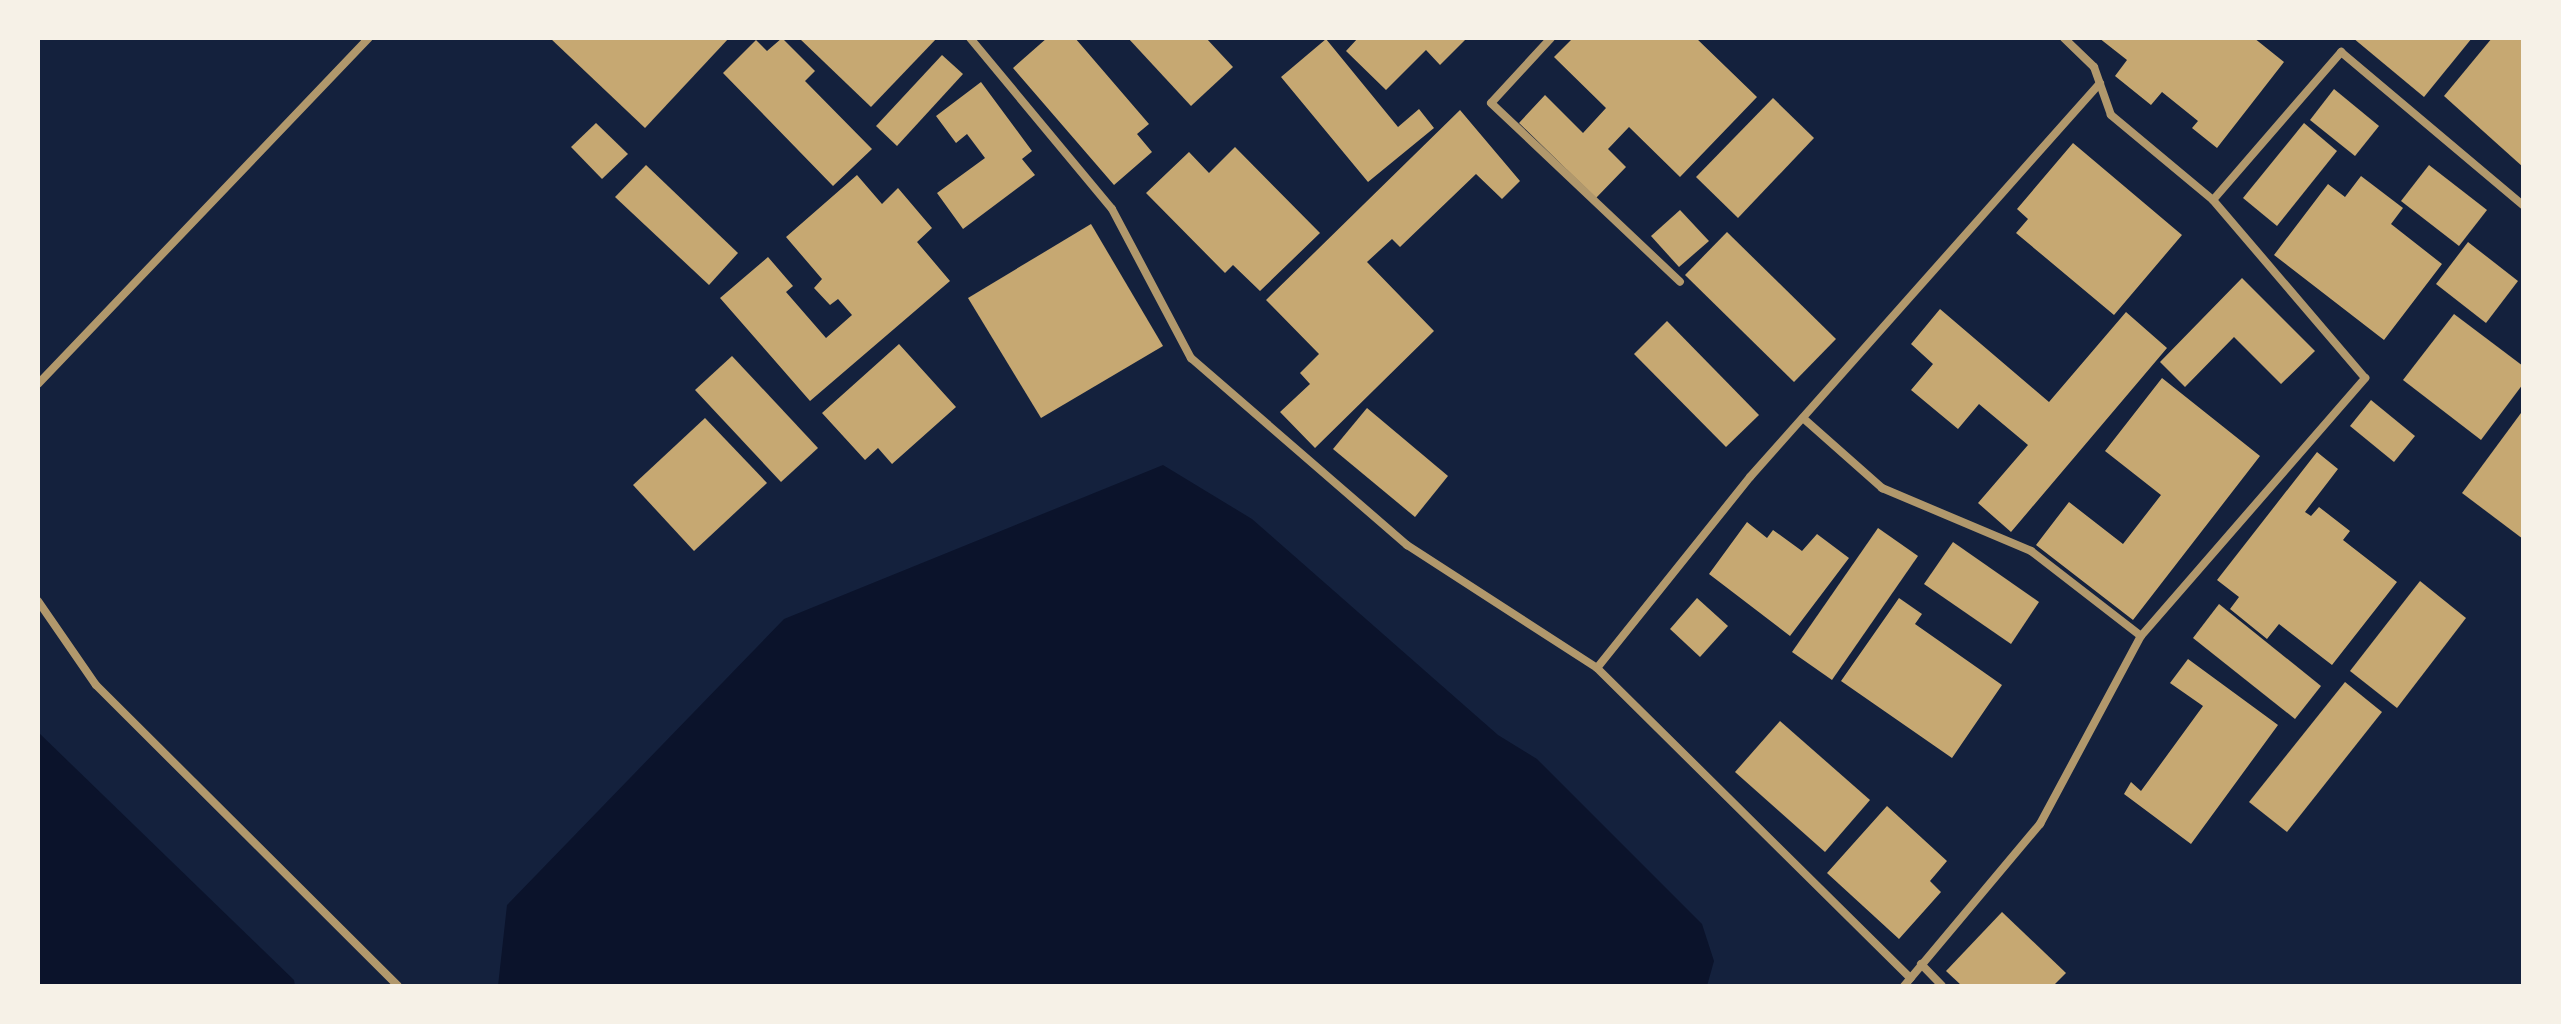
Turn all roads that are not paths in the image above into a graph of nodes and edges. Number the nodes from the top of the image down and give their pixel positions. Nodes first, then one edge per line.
1 (369, 38) edge
2 (970, 38) edge
3 (1551, 38) edge
4 (2064, 38) edge
5 (2100, 83) junction
6 (2213, 200) junction
7 (2523, 205) edge
8 (1680, 282) dead end
9 (38, 384) edge
10 (1803, 418) junction
11 (38, 601) edge
12 (2141, 636) junction
13 (1597, 668) junction
14 (1921, 964) junction
15 (1907, 982) edge
16 (398, 986) edge
17 (1942, 986) edge

1 - 9 street
2 - 13 street
3 - 8 street
4 - 5 street
5 - 6 street
5 - 10 street
6 - 7 street
6 - 12 street
10 - 12 street
10 - 13 street
11 - 16 street
12 - 14 street
13 - 15 street
14 - 15 street
14 - 17 street

